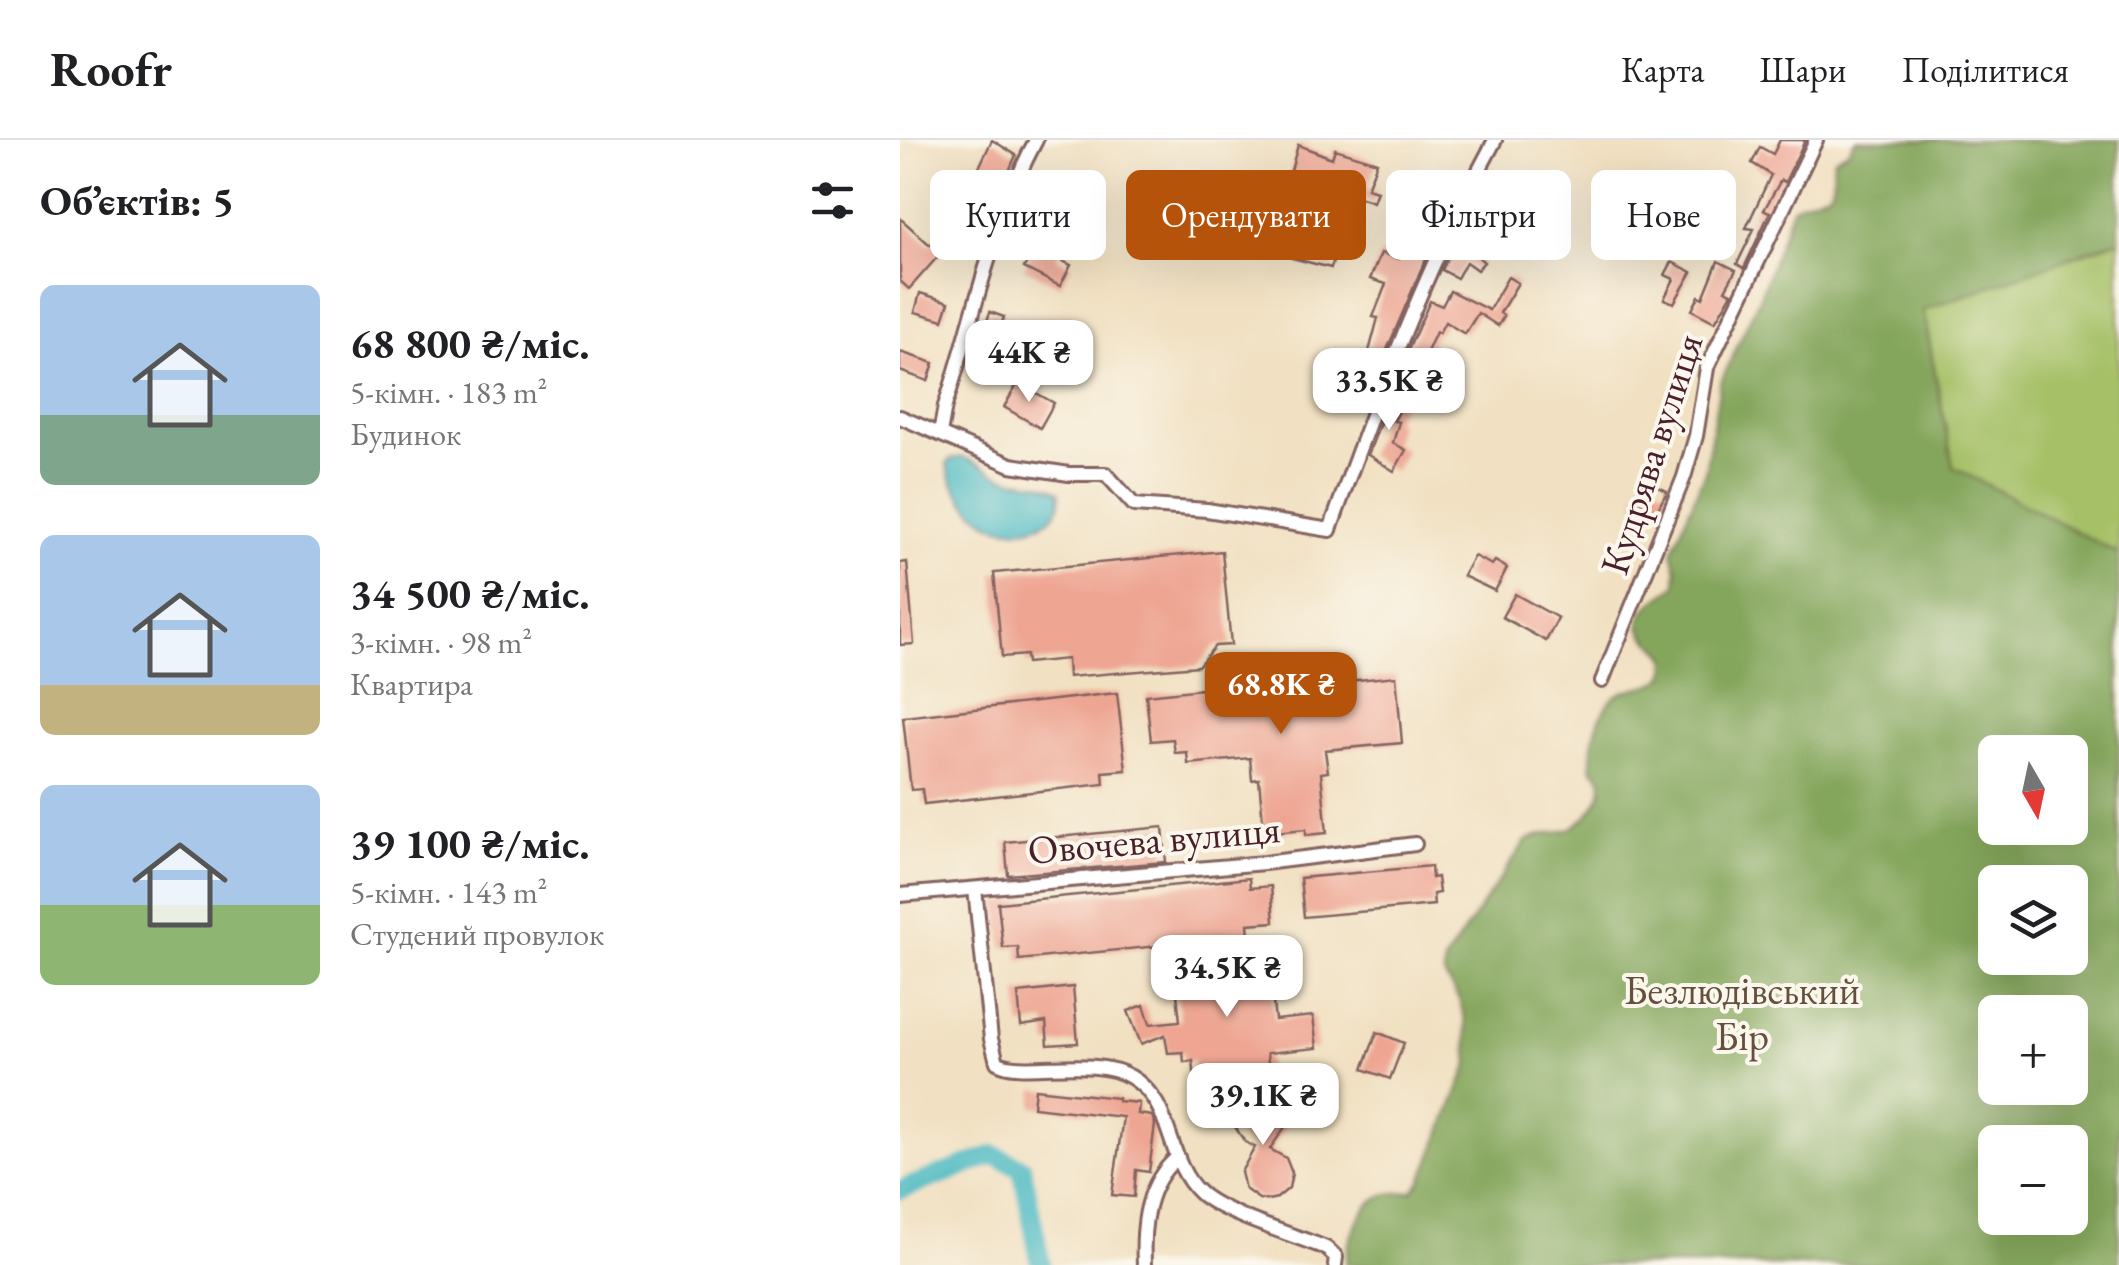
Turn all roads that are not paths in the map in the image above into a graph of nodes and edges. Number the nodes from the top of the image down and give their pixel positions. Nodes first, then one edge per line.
1 (1036, 140) edge
2 (1495, 140) edge
3 (1816, 140) edge
4 (900, 417) edge
5 (940, 434) junction
6 (1602, 681) dead end
7 (1414, 844) dead end
8 (975, 889) junction
9 (900, 896) edge
10 (1178, 1157) junction
11 (1336, 1261) edge
12 (1144, 1265) edge

1 - 5 street
2 - 5 street
3 - 6 street, Кудрява вулиця
4 - 5 street
7 - 8 street, Овочева вулиця
8 - 9 street, Овочева вулиця
8 - 10 street
10 - 11 street
10 - 12 street

